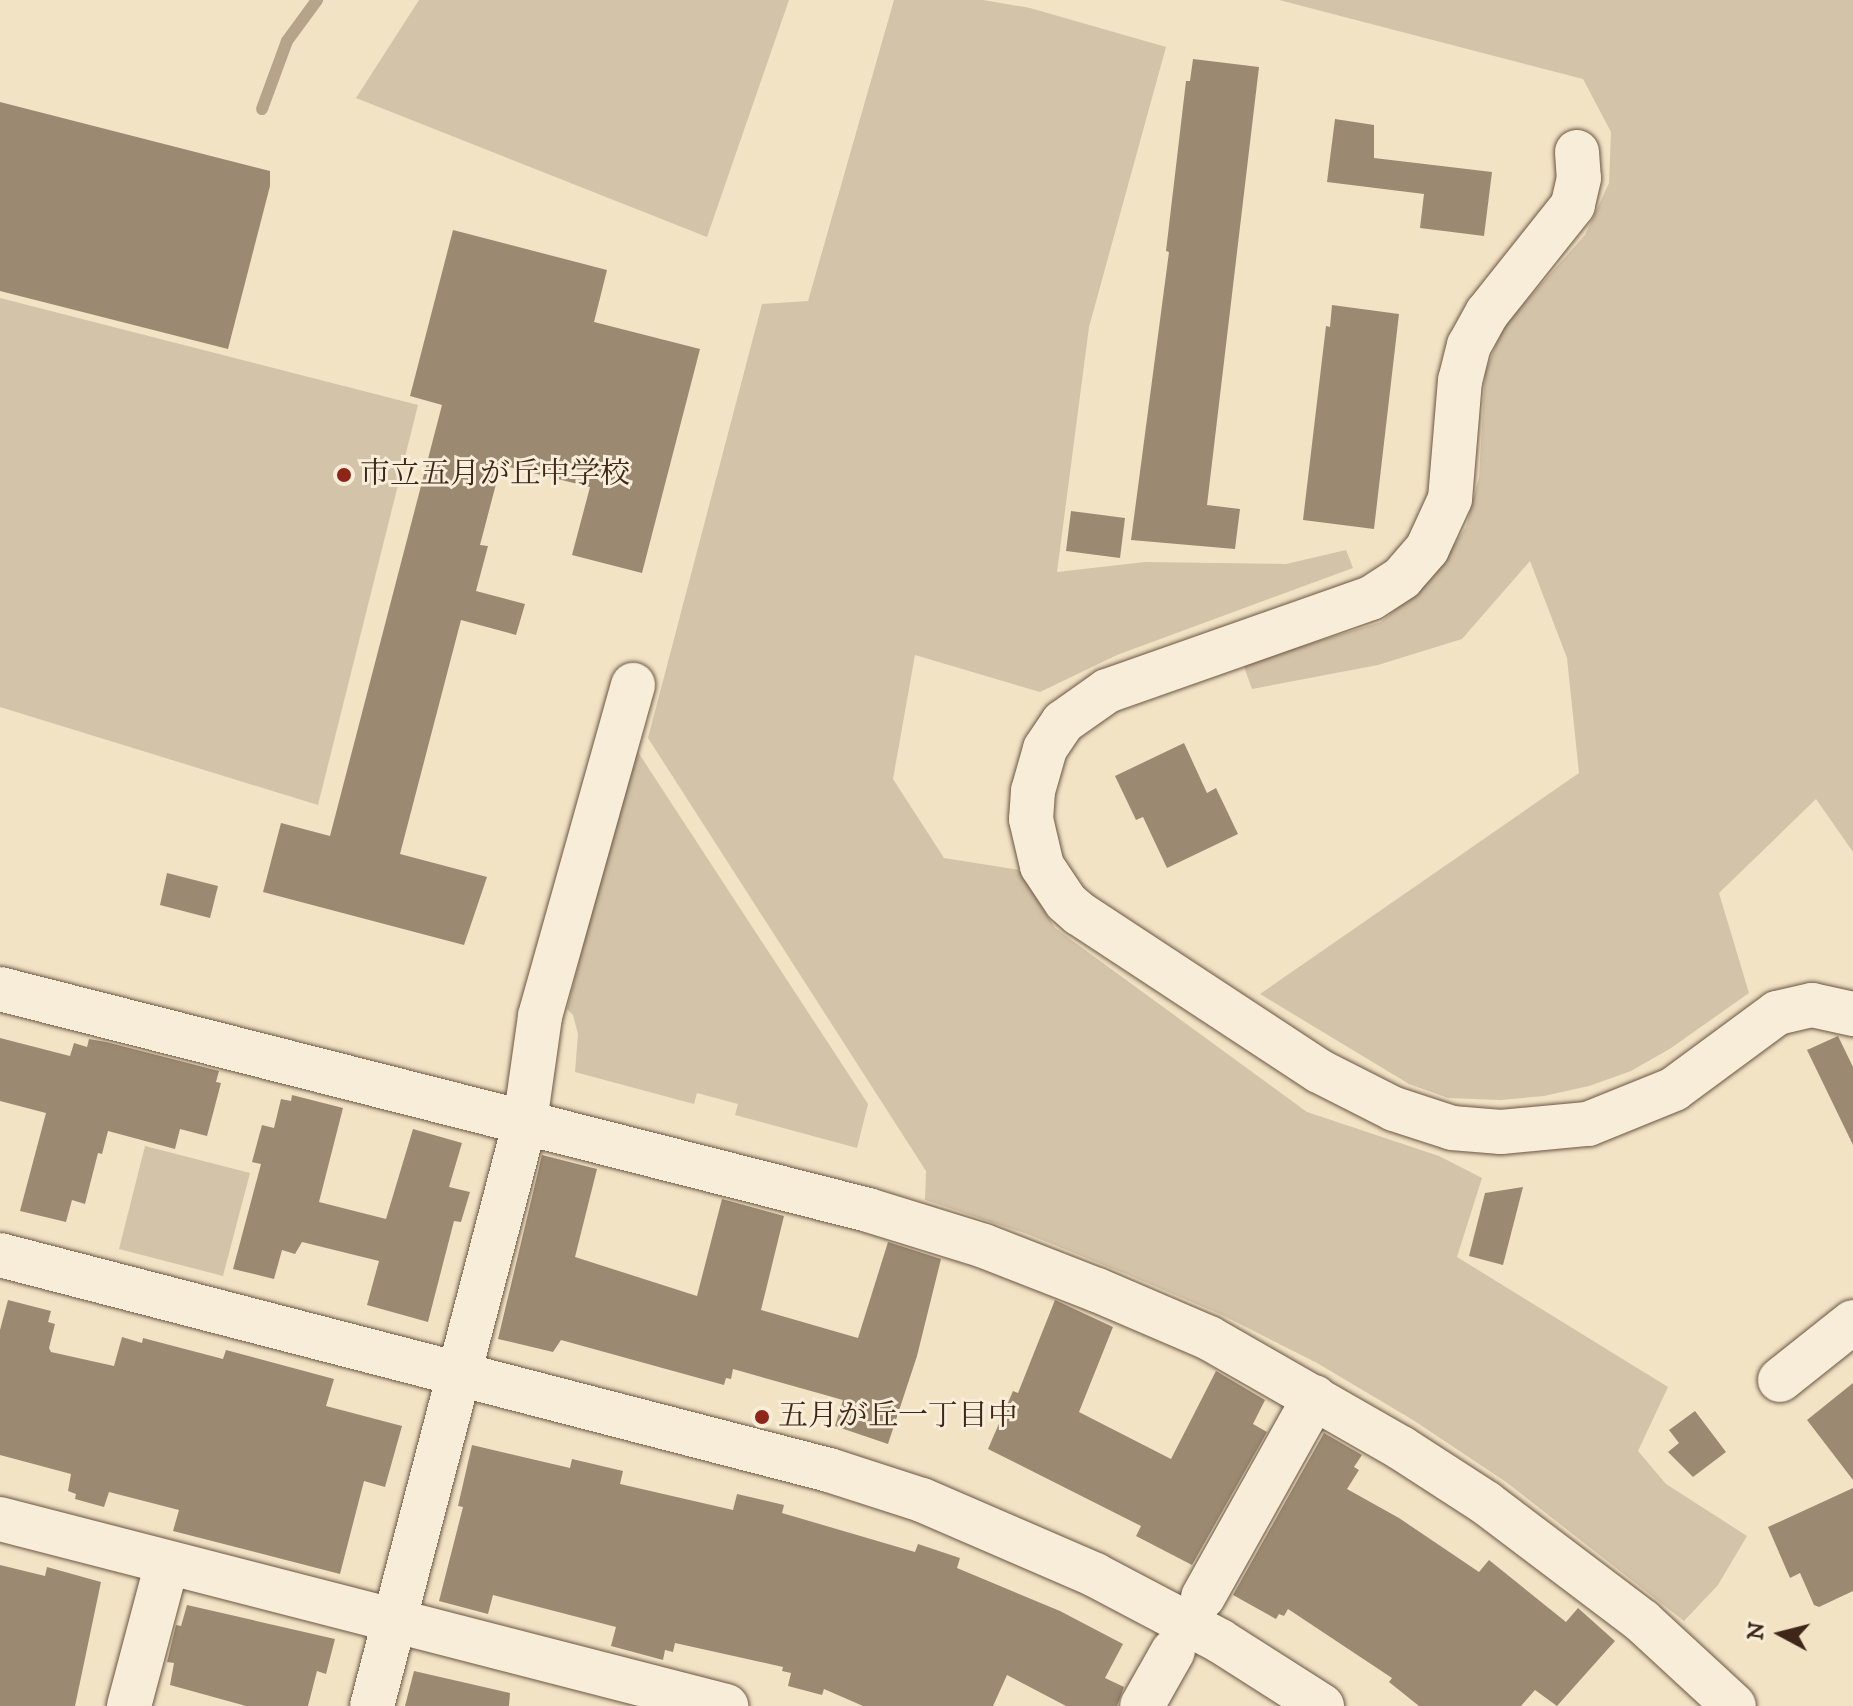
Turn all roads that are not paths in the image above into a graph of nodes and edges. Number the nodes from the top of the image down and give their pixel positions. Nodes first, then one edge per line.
1 (1577, 152) dead end
2 (633, 685) dead end
3 (0, 989) edge
4 (1853, 1014) edge
5 (525, 1122) junction
6 (0, 1255) edge
7 (1853, 1322) edge
8 (459, 1373) junction
9 (1780, 1380) dead end
10 (1315, 1397) junction
11 (0, 1519) edge
12 (167, 1563) junction
13 (1203, 1597) dead end
14 (394, 1621) junction
15 (1173, 1651) dead end
16 (622, 1693) edge
17 (129, 1706) edge
18 (372, 1706) edge
19 (726, 1706) edge
20 (1142, 1706) edge
21 (1322, 1706) edge
22 (1734, 1706) edge

1 - 4 street
2 - 5 street
3 - 5 street
5 - 8 street
5 - 10 street
6 - 8 street
7 - 9 street
8 - 14 street
8 - 21 street
10 - 13 street
10 - 22 street
11 - 12 street
12 - 14 street
12 - 17 street
14 - 16 street
14 - 18 street
15 - 20 street
16 - 19 street

